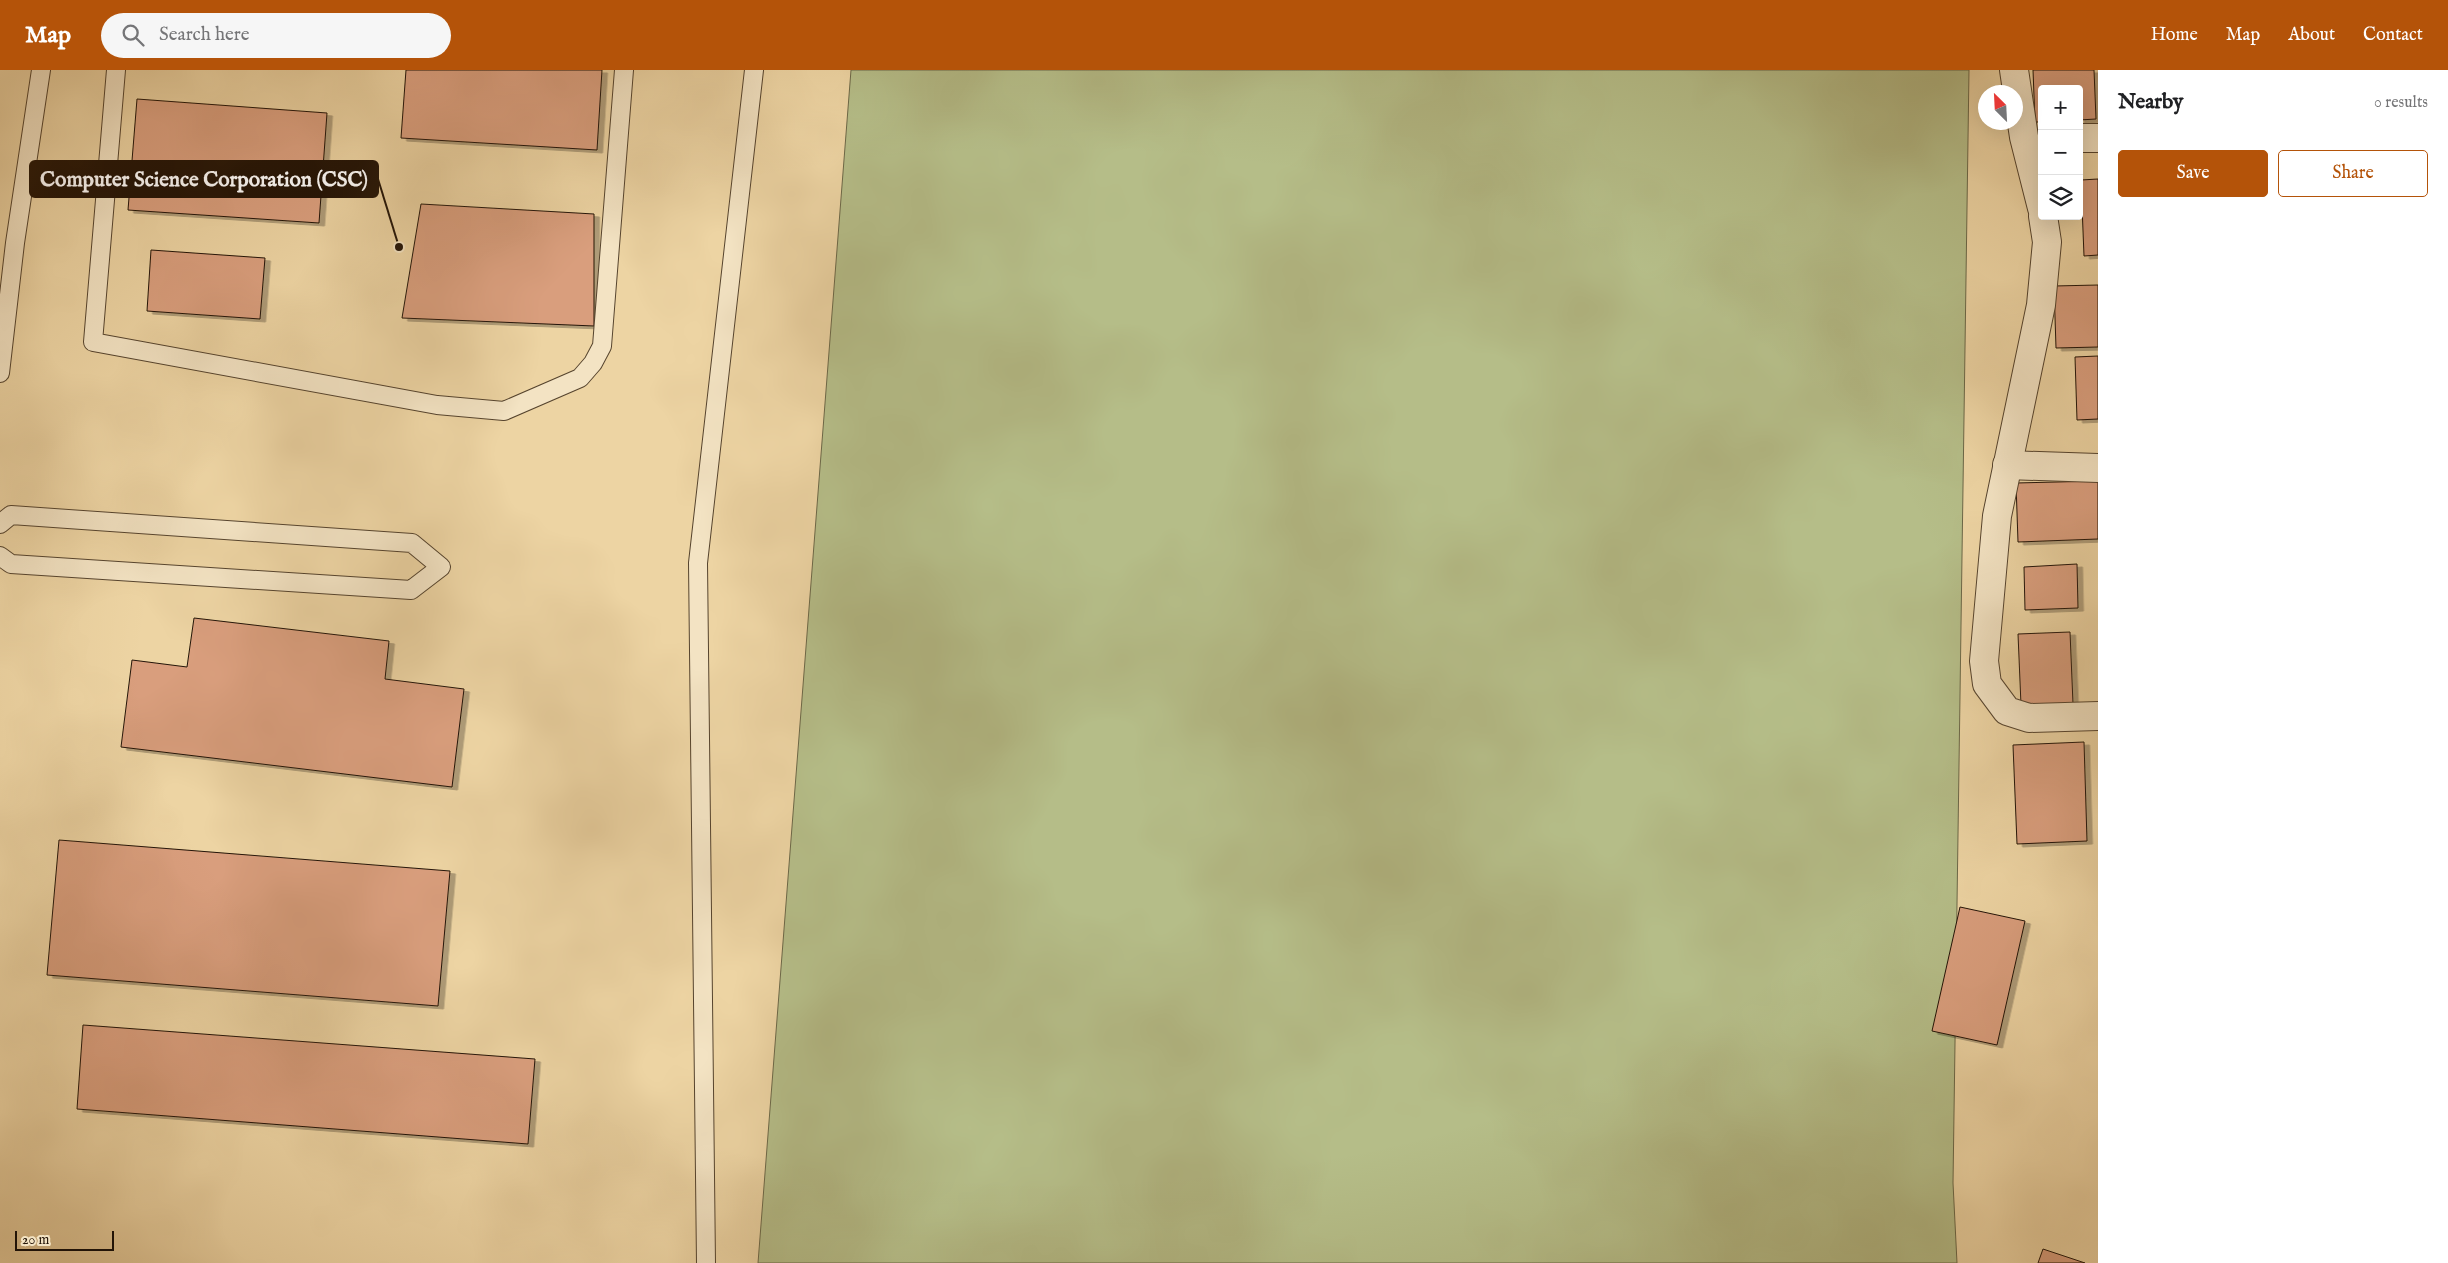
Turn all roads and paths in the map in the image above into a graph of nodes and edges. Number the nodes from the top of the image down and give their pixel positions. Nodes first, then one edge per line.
1 (40, 70) edge
2 (116, 70) edge
3 (624, 70) edge
4 (754, 70) edge
5 (2014, 70) edge
6 (2033, 137) edge
7 (2083, 138) edge
8 (2098, 138) edge
9 (2038, 176) edge
10 (2044, 220) edge
11 (0, 373) edge
12 (2007, 466) junction
13 (2098, 468) edge
14 (0, 524) edge
15 (0, 556) edge
16 (2098, 716) edge
17 (706, 1263) edge

1 - 11 lane
2 - 3 lane
4 - 17 lane
5 - 6 street
6 - 9 street
7 - 8 street
10 - 12 street
12 - 13 street
12 - 16 street
14 - 15 lane

